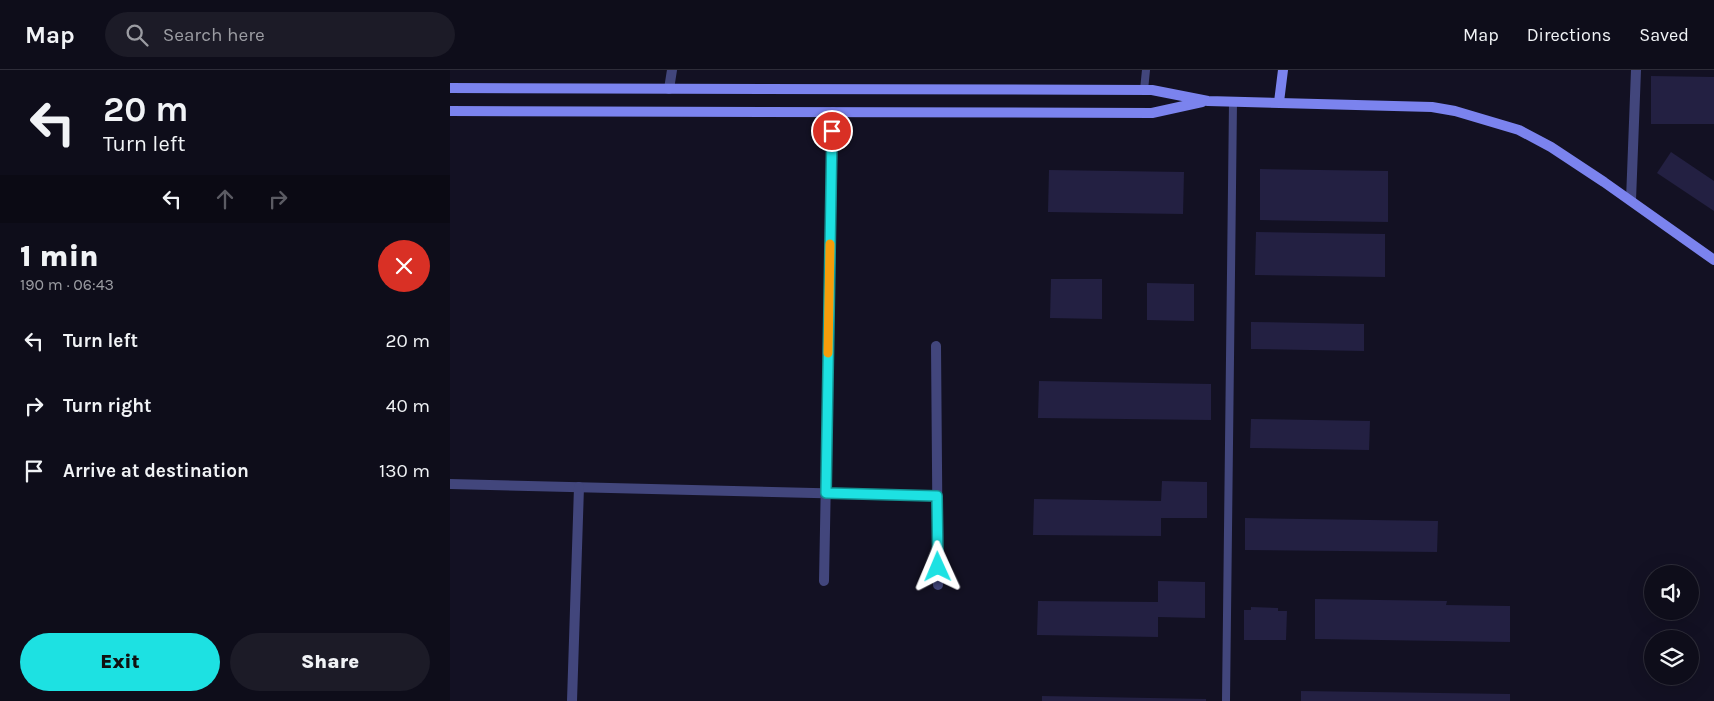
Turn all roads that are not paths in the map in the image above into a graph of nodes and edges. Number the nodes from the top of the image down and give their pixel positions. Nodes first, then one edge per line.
1 (672, 70) edge
2 (1146, 70) edge
3 (1283, 70) edge
4 (1636, 70) edge
5 (450, 88) edge
6 (669, 89) junction
7 (1144, 90) junction
8 (1208, 101) junction
9 (1233, 102) junction
10 (1279, 102) junction
11 (450, 111) edge
12 (833, 112) junction
13 (1631, 200) junction
14 (1714, 260) edge
15 (936, 346) dead end
16 (450, 484) edge
17 (578, 487) junction
18 (826, 493) junction
19 (937, 496) junction
20 (824, 581) dead end
21 (938, 585) dead end
22 (572, 701) edge
23 (1226, 701) edge

1 - 6 street
2 - 7 lane
3 - 10 main road
4 - 13 street
5 - 6 main road
6 - 7 main road
7 - 8 main road
8 - 9 main road
8 - 12 main road
9 - 10 main road
9 - 23 lane
10 - 13 main road
11 - 12 main road
12 - 18 street
13 - 14 main road
15 - 19 street
16 - 17 street
17 - 18 street
17 - 22 street
18 - 19 street
18 - 20 street
19 - 21 street

